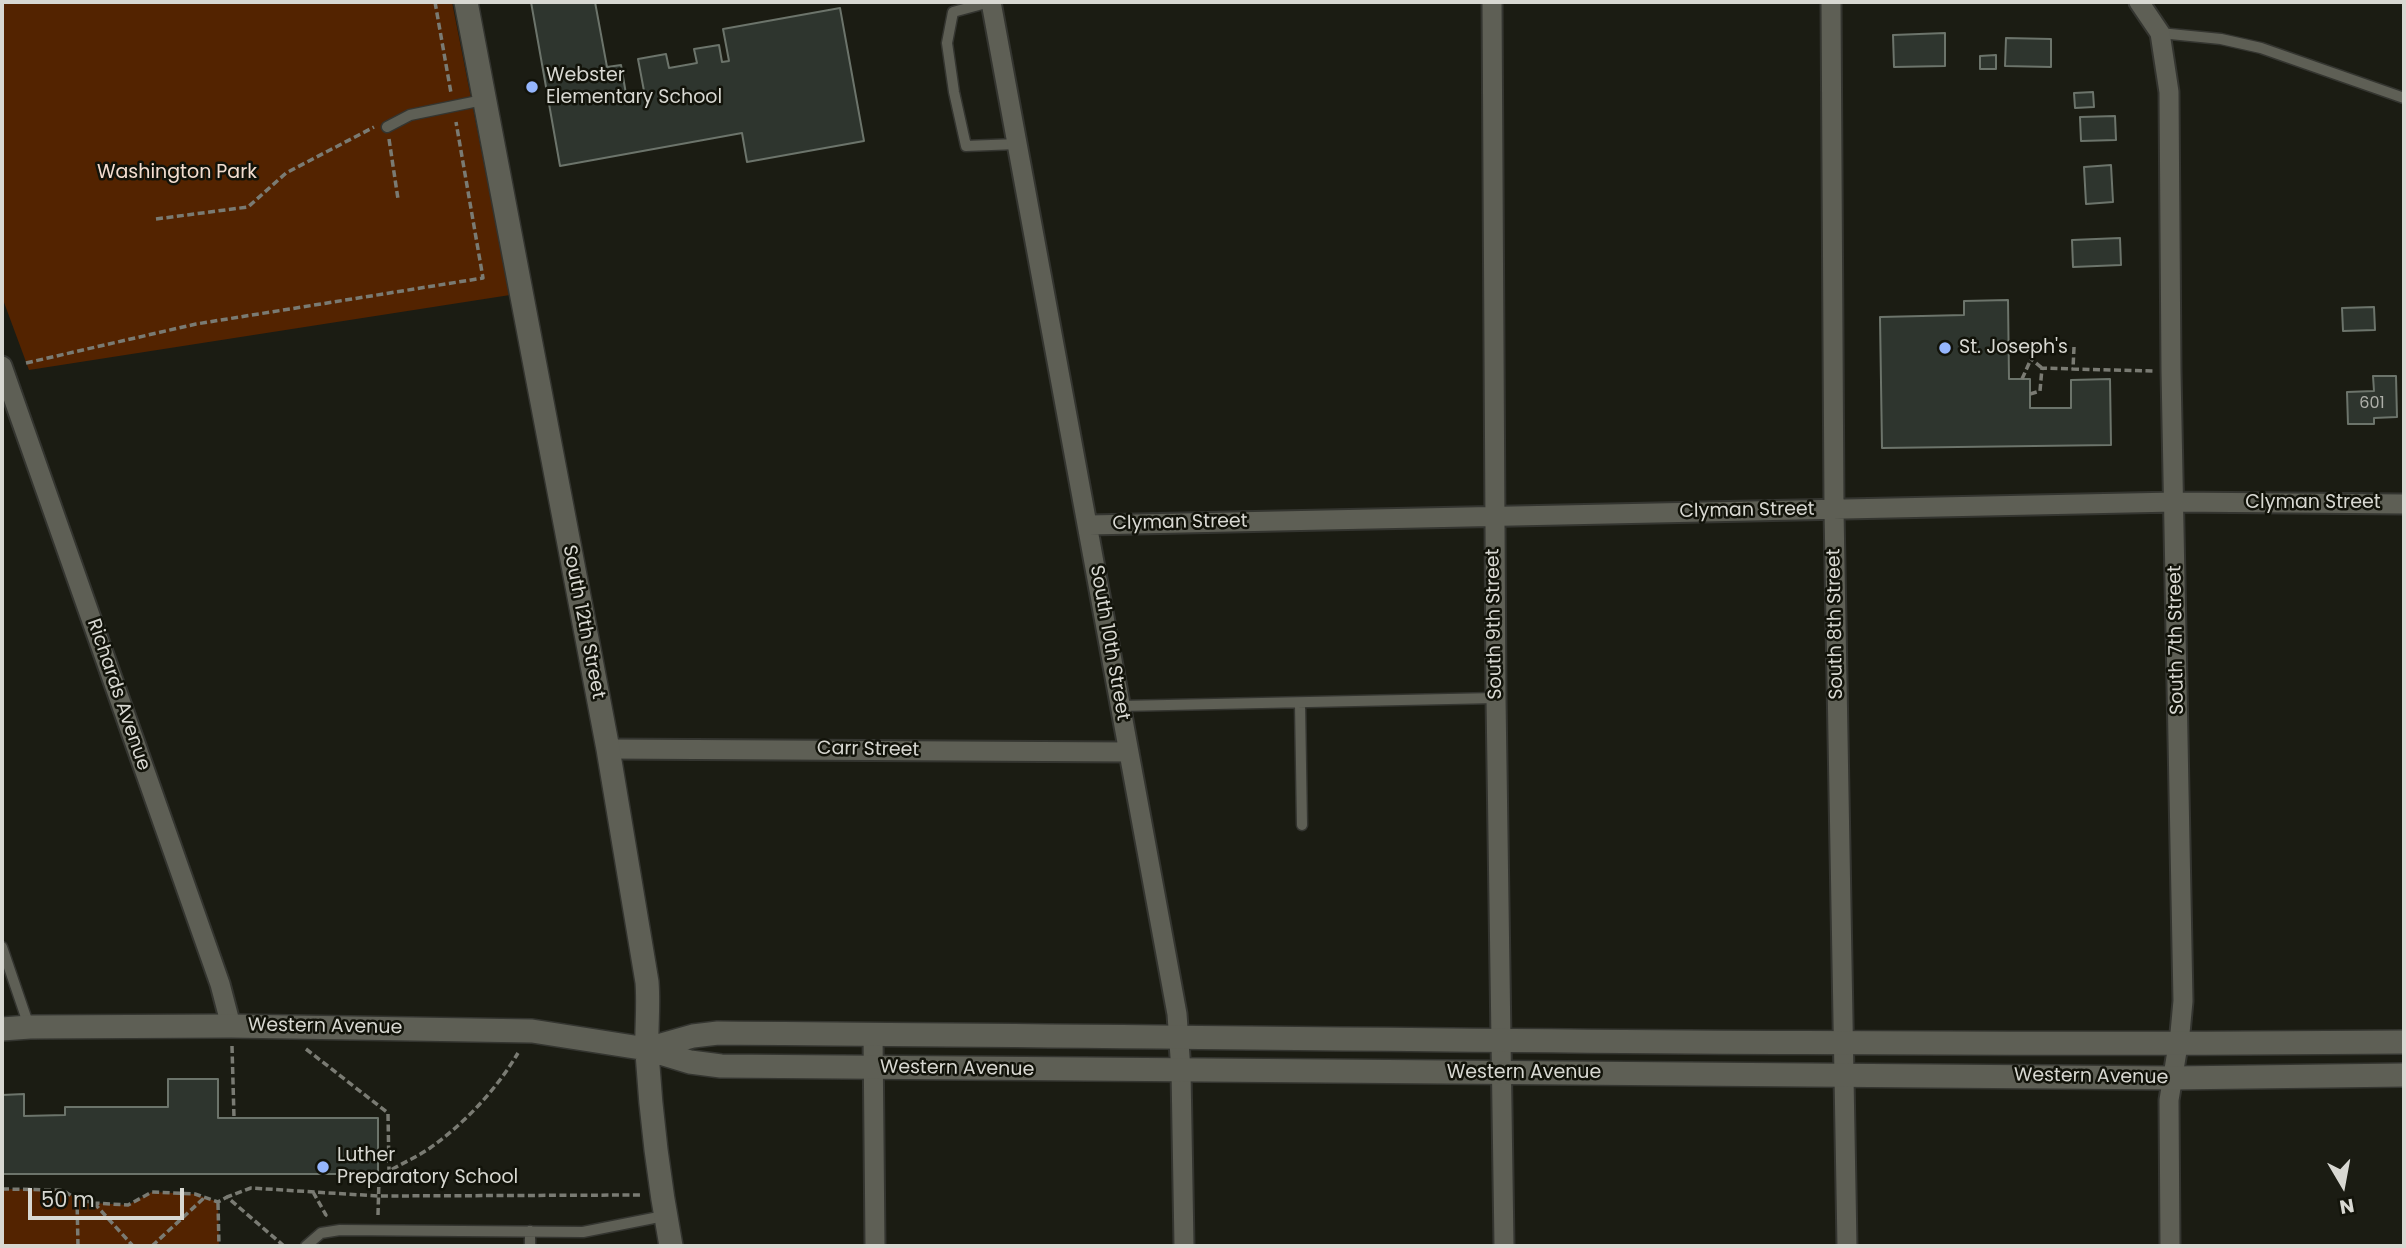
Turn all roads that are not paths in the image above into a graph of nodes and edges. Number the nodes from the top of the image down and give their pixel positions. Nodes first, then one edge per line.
1 (466, 2) edge
2 (991, 2) edge
3 (1492, 2) edge
4 (1830, 2) edge
5 (2139, 2) edge
6 (2160, 33) junction
7 (2404, 98) edge
8 (484, 100) junction
9 (387, 127) road end
10 (1018, 144) junction
11 (2, 366) edge
12 (2175, 502) junction
13 (2404, 504) edge
14 (1834, 510) junction
15 (1494, 516) junction
16 (1089, 525) junction
17 (1496, 698) junction
18 (1300, 704) junction
19 (1121, 706) junction
20 (608, 749) junction
21 (1129, 752) junction
22 (1301, 825) dead end
23 (2, 947) edge
24 (231, 1026) junction
25 (30, 1027) junction
26 (2, 1029) edge
27 (873, 1034) junction
28 (1179, 1036) junction
29 (1845, 1041) junction
30 (1501, 1042) junction
31 (2404, 1042) edge
32 (2178, 1044) junction
33 (647, 1049) junction
34 (873, 1068) junction
35 (1181, 1071) junction
36 (1502, 1073) junction
37 (1845, 1074) junction
38 (2404, 1075) edge
39 (2173, 1078) junction
40 (663, 1205) junction
41 (530, 1231) junction
42 (306, 1246) edge
43 (530, 1246) edge
44 (671, 1246) edge
45 (875, 1246) edge
46 (1184, 1246) edge
47 (1504, 1246) edge
48 (1847, 1246) edge
49 (2170, 1246) edge

1 - 8 street, South 12th Street
2 - 10 street, South 10th Street
2 - 10 lane
3 - 15 street, South 9th Street
4 - 14 street, South 8th Street
5 - 6 street
6 - 7 lane
6 - 12 street, South 7th Street
8 - 9 lane
8 - 20 street, South 12th Street
10 - 16 street, South 10th Street
11 - 24 street, Richards Avenue
12 - 13 street, Clyman Street
12 - 14 street, Clyman Street
12 - 32 street, South 7th Street
14 - 15 street, Clyman Street
14 - 29 street, South 8th Street
15 - 16 street, Clyman Street
15 - 17 street, South 9th Street
16 - 19 street, South 10th Street
17 - 18 lane
17 - 30 street, South 9th Street
18 - 19 lane
18 - 22 lane
19 - 21 street, South 10th Street
20 - 21 street, Carr Street
20 - 33 street, South 12th Street
21 - 28 street, South 10th Street
23 - 25 lane
24 - 25 street, Western Avenue
24 - 33 street, Western Avenue
25 - 26 street, Western Avenue
27 - 28 street, Western Avenue
27 - 33 street, Western Avenue
27 - 34 street
28 - 30 street, Western Avenue
28 - 35 street, South 10th Street
29 - 30 street, Western Avenue
29 - 32 street, Western Avenue
29 - 37 street, South 8th Street
30 - 36 street, South 9th Street
31 - 32 street, Western Avenue
32 - 39 street, South 7th Street
33 - 34 street, Western Avenue
33 - 40 street, South 12th Street
34 - 35 street, Western Avenue
34 - 45 street
35 - 36 street, Western Avenue
35 - 46 street, South 10th Street
36 - 37 street, Western Avenue
36 - 47 street, South 9th Street
37 - 39 street, Western Avenue
37 - 48 street, South 8th Street
38 - 39 street, Western Avenue
39 - 49 street, South 7th Street
40 - 41 lane
40 - 44 street, South 12th Street
41 - 42 lane
41 - 43 lane

